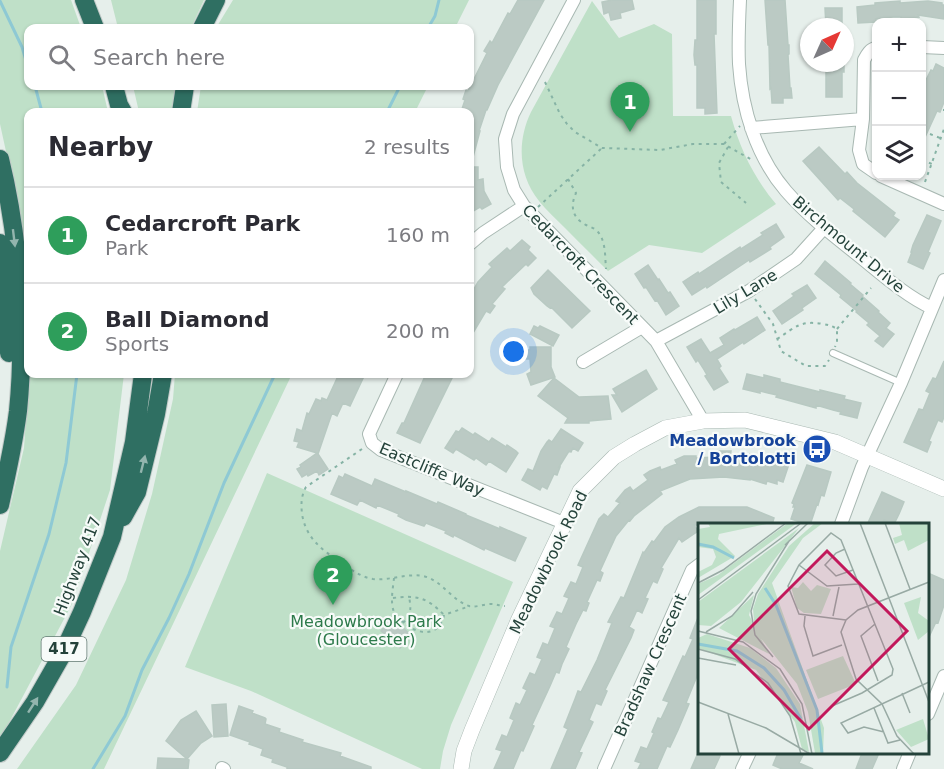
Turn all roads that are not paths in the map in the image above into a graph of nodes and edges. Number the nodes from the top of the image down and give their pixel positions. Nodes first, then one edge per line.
1 (84, 0) edge
2 (96, 0) edge
3 (216, 0) edge
4 (574, 0) edge
5 (740, 0) edge
6 (93, 24) edge
7 (105, 24) edge
8 (204, 24) edge
9 (926, 47) edge
10 (944, 48) edge
11 (872, 50) edge
12 (115, 90) edge
13 (124, 90) edge
14 (184, 90) edge
15 (121, 108) edge
16 (128, 108) edge
17 (181, 108) edge
18 (862, 119) junction
19 (749, 123) junction
20 (0, 159) edge
21 (872, 170) edge
22 (890, 180) edge
23 (944, 204) edge
24 (527, 210) junction
25 (824, 228) junction
26 (474, 241) edge
27 (0, 243) edge
28 (944, 280) edge
29 (932, 308) junction
30 (642, 327) junction
31 (656, 341) junction
32 (833, 353) road end
33 (583, 362) dead end
34 (142, 378) edge
35 (162, 378) edge
36 (395, 378) edge
37 (901, 383) junction
38 (703, 421) junction
39 (867, 455) junction
40 (10, 459) junction
41 (944, 489) edge
42 (0, 505) edge
43 (564, 523) junction
44 (842, 523) edge
45 (112, 537) junction
46 (698, 565) edge
47 (944, 676) edge
48 (929, 710) edge
49 (0, 753) edge
50 (750, 754) edge
51 (910, 754) edge
52 (461, 769) edge
53 (604, 769) edge
54 (742, 769) edge
55 (903, 769) edge

1 - 6 highway
2 - 7 highway
3 - 8 highway
4 - 24 street, Cedarcroft Crescent
5 - 19 street, Birchmount Drive
9 - 10 street
11 - 18 street
12 - 15 highway
13 - 16 highway
14 - 17 highway
18 - 19 street
18 - 21 street
19 - 25 street, Birchmount Drive
20 -> 40 highway
22 - 23 street
24 - 26 street
24 - 30 street, Cedarcroft Crescent
25 - 29 street, Birchmount Drive
25 - 31 street, Lily Lane
27 - 40 highway
28 - 29 street
29 - 37 street
30 - 31 street, Cedarcroft Crescent
30 - 33 street
31 - 38 street, Cedarcroft Crescent
32 - 37 lane
34 - 45 highway, Highway 417 / 417
45 -> 35 highway
36 - 43 street, Eastcliffe Way
37 - 39 street
38 - 39 street, Meadowbrook Road
38 - 43 street, Meadowbrook Road
39 - 41 street, Meadowbrook Road
39 - 44 street
40 - 42 highway
43 - 52 street, Meadowbrook Road
49 -> 45 highway, Highway 417 / 417
46 - 53 street, Bradshaw Crescent
47 - 48 street
50 - 54 street
51 - 55 street

